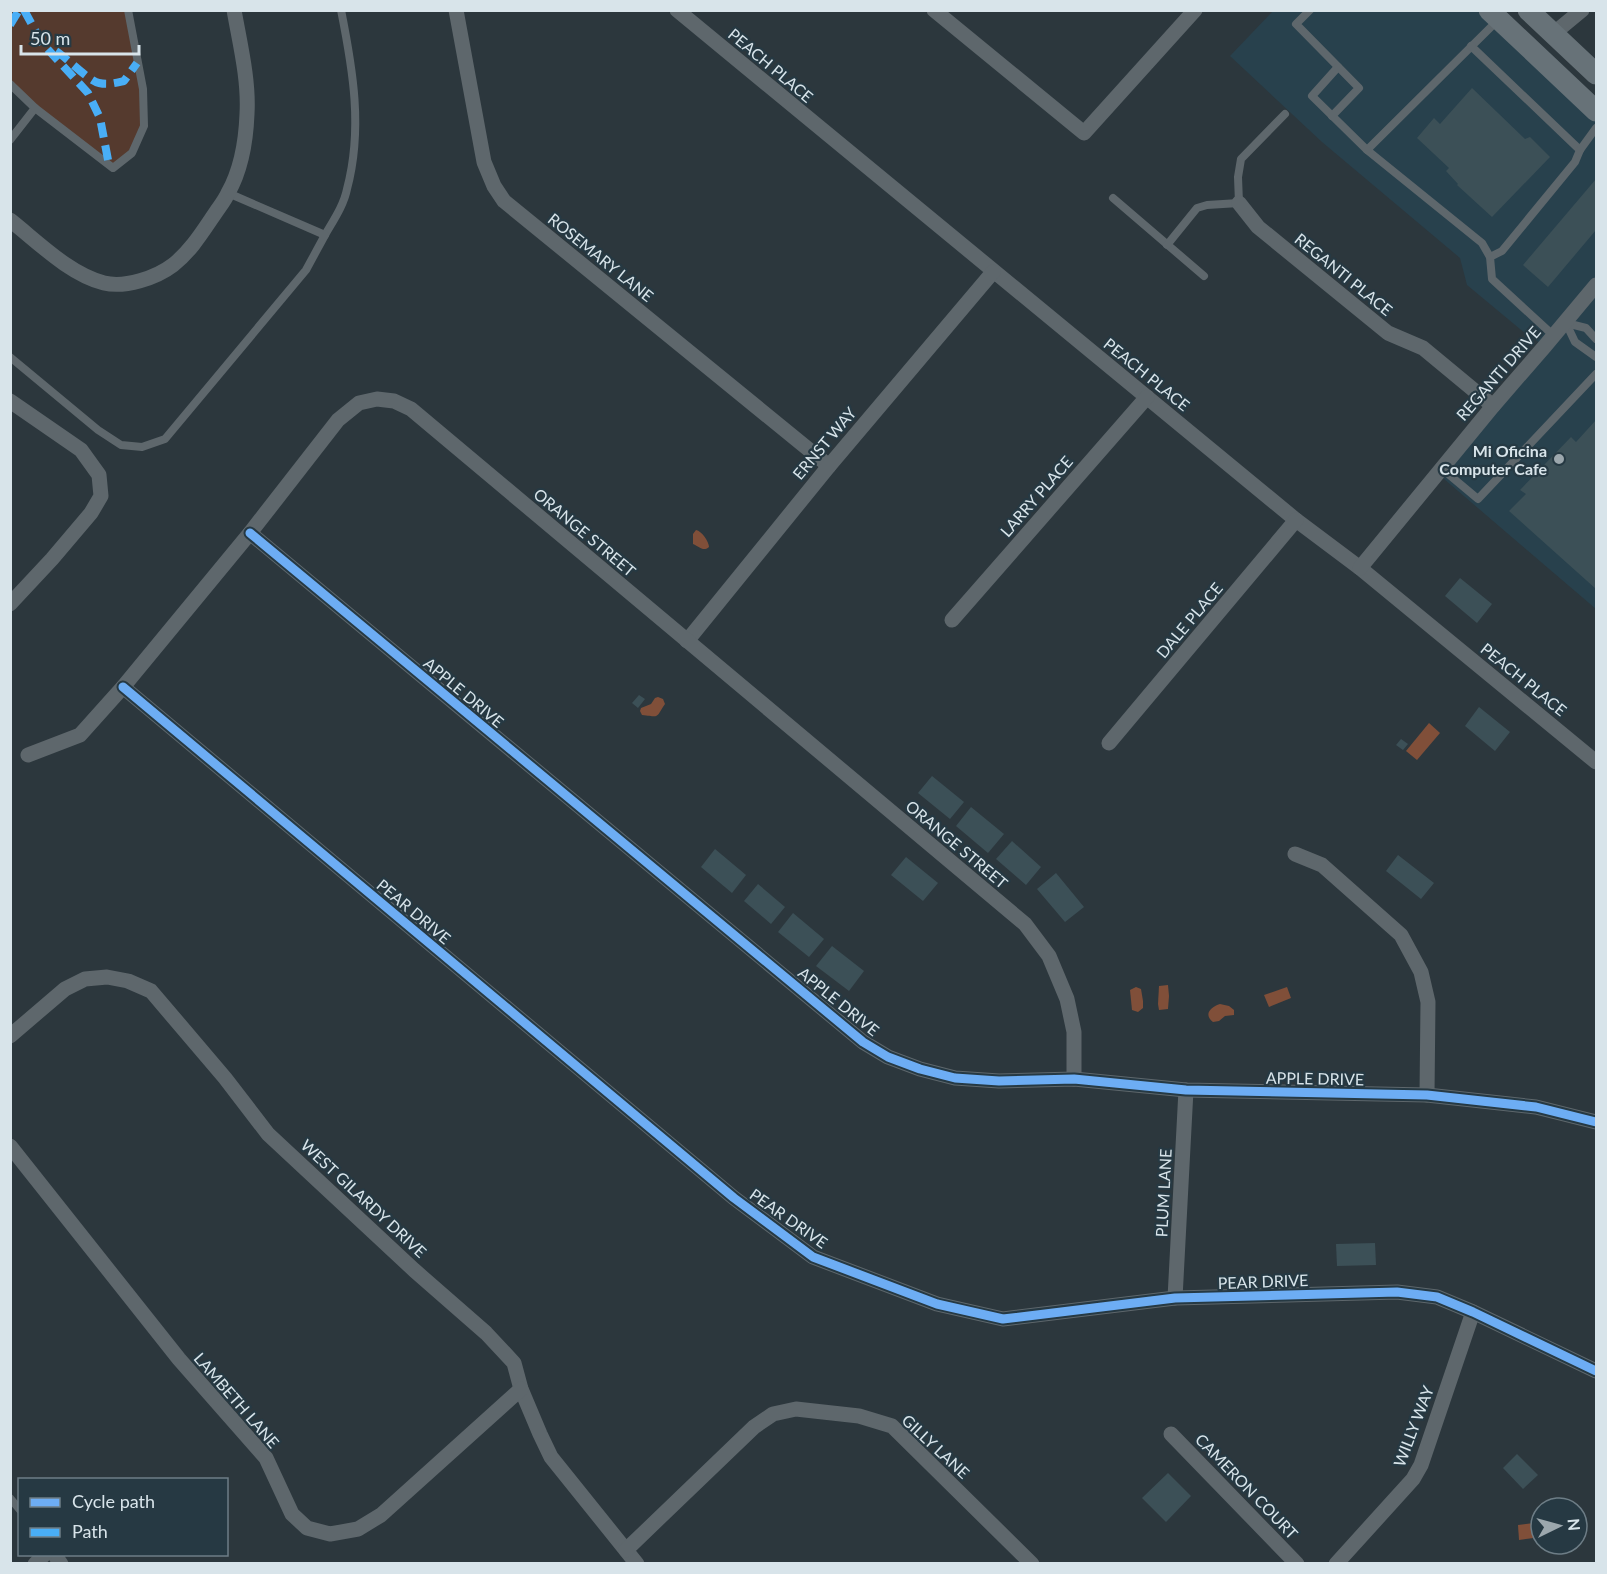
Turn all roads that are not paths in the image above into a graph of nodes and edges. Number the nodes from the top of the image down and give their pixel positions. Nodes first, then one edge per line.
1 (128, 10) edge
2 (234, 10) edge
3 (341, 10) edge
4 (456, 10) edge
5 (677, 10) edge
6 (934, 10) edge
7 (1195, 10) edge
8 (1310, 10) edge
9 (1528, 10) edge
10 (1582, 10) edge
11 (1493, 15) edge
12 (1553, 34) junction
13 (1470, 46) junction
14 (1338, 67) junction
15 (1596, 74) edge
16 (10, 84) edge
17 (35, 108) junction
18 (1596, 111) edge
19 (1285, 114) dead end
20 (1332, 116) junction
21 (1596, 128) edge
22 (10, 140) edge
23 (1367, 150) junction
24 (1580, 150) junction
25 (228, 193) junction
26 (1113, 198) dead end
27 (1239, 202) junction
28 (10, 220) edge
29 (326, 235) junction
30 (1167, 245) junction
31 (1490, 257) junction
32 (993, 272) junction
33 (1204, 276) dead end
34 (1596, 285) edge
35 (1566, 323) junction
36 (1554, 336) junction
37 (1596, 339) edge
38 (10, 357) edge
39 (1596, 357) edge
40 (1596, 374) edge
41 (1147, 397) junction
42 (10, 401) edge
43 (1493, 406) junction
44 (829, 465) junction
45 (1441, 468) junction
46 (1296, 520) junction
47 (250, 533) junction
48 (1360, 568) junction
49 (10, 604) edge
50 (952, 620) dead end
51 (687, 642) junction
52 (123, 687) junction
53 (1109, 743) dead end
54 (28, 755) dead end
55 (1596, 762) edge
56 (1295, 854) dead end
57 (10, 1036) edge
58 (1074, 1079) junction
59 (1186, 1090) junction
60 (1427, 1095) junction
61 (1596, 1122) edge
62 (10, 1146) edge
63 (1175, 1298) junction
64 (1473, 1312) junction
65 (1596, 1371) edge
66 (521, 1389) junction
67 (1171, 1434) dead end
68 (626, 1550) junction
69 (637, 1563) edge
70 (1032, 1563) edge
71 (1297, 1563) edge
72 (1336, 1563) edge

1 - 17 lane
2 - 25 street
3 - 29 lane
4 - 44 street, ROSEMARY LANE
5 - 32 street, PEACH PLACE
6 - 7 street
8 - 14 lane
9 - 12 main road
10 - 12 street
11 - 13 lane
11 - 18 main road
12 - 15 main road
13 - 23 lane
13 - 24 lane
14 - 20 lane
14 - 20 lane
16 - 17 lane
17 - 22 lane
19 - 27 lane
20 - 23 lane
21 - 24 lane
23 - 31 lane
24 - 31 lane
25 - 28 street
25 - 29 lane
26 - 30 lane
27 - 30 lane
27 - 43 street, REGANTI PLACE
29 - 38 lane
30 - 33 lane
31 - 36 lane
32 - 41 street, PEACH PLACE
32 - 44 street, ERNST WAY
34 - 35 street, REGANTI DRIVE
35 - 36 street, REGANTI DRIVE
35 - 37 lane
35 - 39 lane
36 - 43 street, REGANTI DRIVE
40 - 45 lane
41 - 46 street, PEACH PLACE
41 - 50 street, LARRY PLACE
42 - 49 street
43 - 45 street, REGANTI DRIVE
44 - 51 street, ERNST WAY
45 - 48 street, REGANTI DRIVE
46 - 48 street, PEACH PLACE
46 - 53 street, DALE PLACE
47 - 51 street, ORANGE STREET
47 - 52 street, ORANGE STREET
47 - 58 street, APPLE DRIVE
48 - 55 street, PEACH PLACE
51 - 58 street, ORANGE STREET
52 - 54 street, ORANGE STREET
52 - 63 street, PEAR DRIVE
56 - 60 street
57 - 66 street, WEST GILARDY DRIVE
58 - 59 street, APPLE DRIVE
59 - 60 street, APPLE DRIVE
59 - 63 street, PLUM LANE
60 - 61 street, APPLE DRIVE
62 - 66 street, LAMBETH LANE
63 - 64 street, PEAR DRIVE
64 - 65 street, PEAR DRIVE
64 - 72 street, WILLY WAY
66 - 68 street, WEST GILARDY DRIVE
67 - 71 street, CAMERON COURT
68 - 69 street, WEST GILARDY DRIVE
68 - 70 street, GILLY LANE

